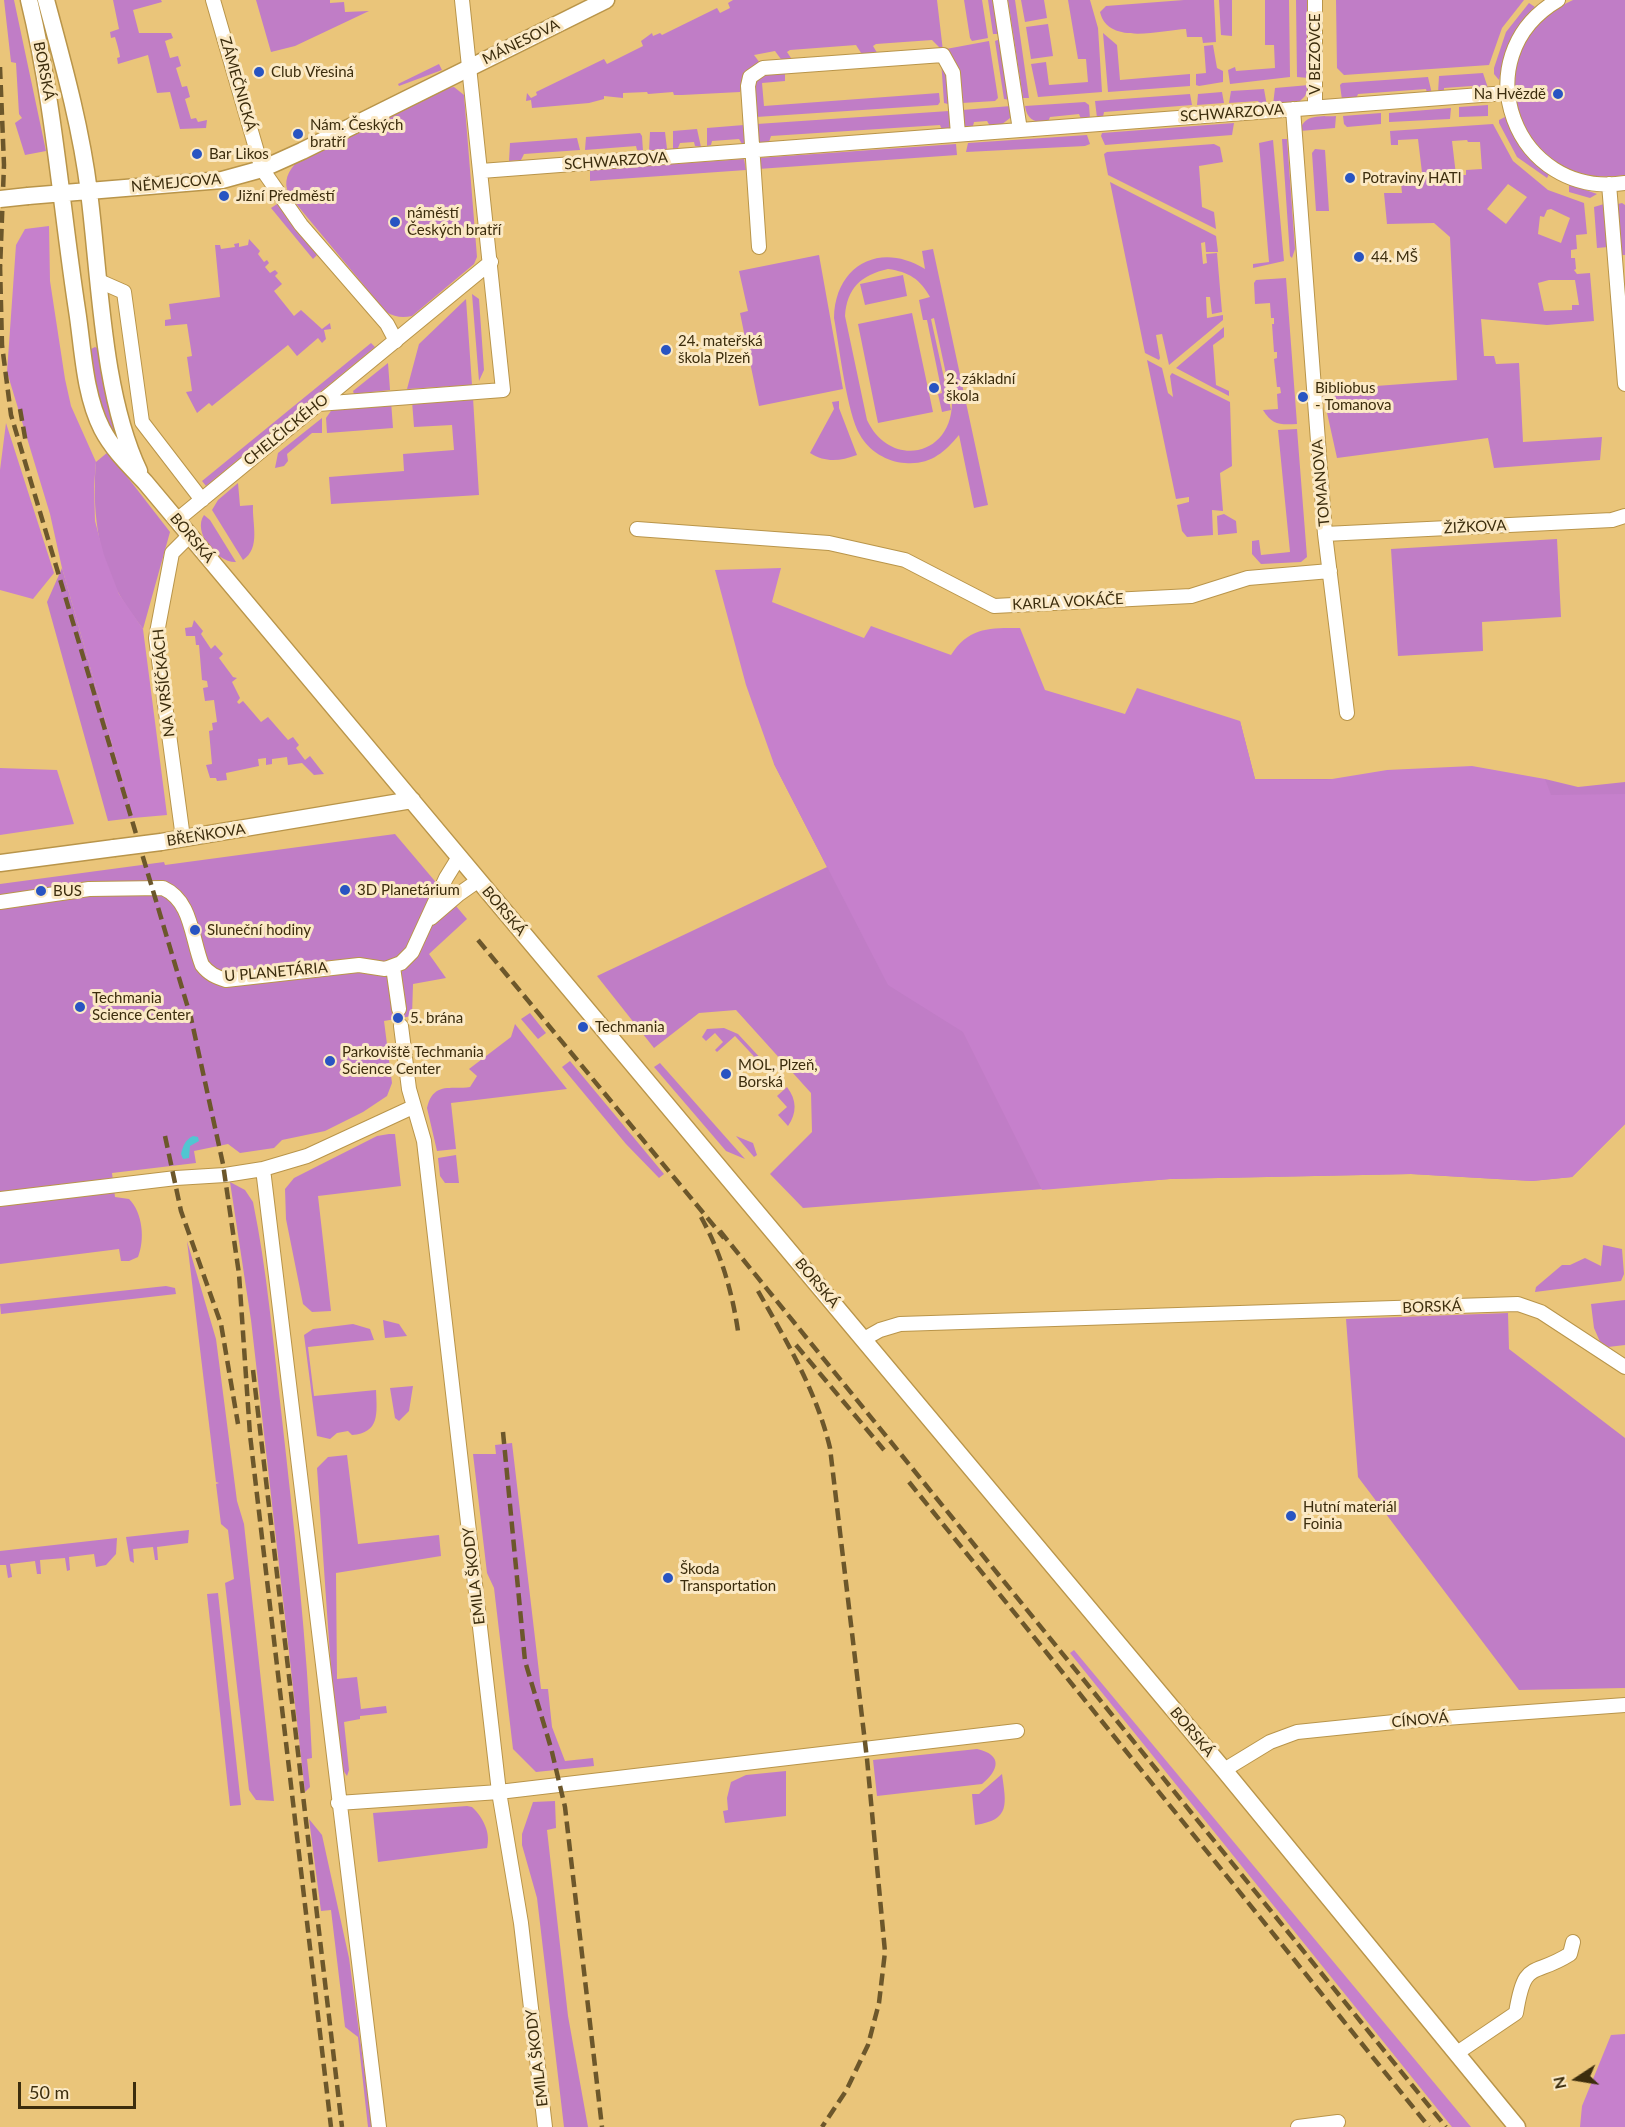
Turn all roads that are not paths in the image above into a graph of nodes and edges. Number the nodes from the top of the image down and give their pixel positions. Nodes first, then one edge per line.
1 (29, 0) edge
2 (46, 0) edge
3 (213, 0) edge
4 (462, 0) edge
5 (606, 0) edge
6 (1000, 0) edge
7 (1316, 0) edge
8 (1556, 0) edge
9 (469, 67) junction
10 (1507, 93) junction
11 (1315, 107) junction
12 (1293, 109) junction
13 (1020, 130) junction
14 (958, 134) junction
15 (752, 150) junction
16 (262, 169) junction
17 (481, 171) junction
18 (1625, 183) edge
19 (1609, 184) junction
20 (89, 190) junction
21 (62, 193) junction
22 (0, 199) edge
23 (759, 247) dead end
24 (490, 262) junction
25 (99, 281) junction
26 (396, 341) junction
27 (1625, 384) edge
28 (318, 404) junction
29 (145, 482) junction
30 (202, 500) junction
31 (1625, 516) edge
32 (177, 520) junction
33 (637, 529) dead end
34 (1325, 534) junction
35 (189, 536) junction
36 (1330, 570) junction
37 (1347, 713) dead end
38 (412, 800) junction
39 (183, 838) junction
40 (459, 857) junction
41 (0, 863) edge
42 (479, 880) junction
43 (0, 902) edge
44 (425, 924) junction
45 (393, 967) junction
46 (399, 1009) dead end
47 (401, 1026) dead end
48 (413, 1107) junction
49 (263, 1169) junction
50 (0, 1199) edge
51 (864, 1339) junction
52 (1625, 1367) edge
53 (1625, 1705) edge
54 (1017, 1731) dead end
55 (1224, 1770) junction
56 (499, 1792) junction
57 (338, 1803) junction
58 (1573, 1942) dead end
59 (1457, 2054) junction
60 (1338, 2122) dead end
61 (379, 2127) edge
62 (546, 2127) edge
63 (1298, 2127) edge
64 (1517, 2127) edge

1 - 21 street, BORSKÁ
2 - 20 street, BORSKÁ
3 - 16 street, ZÁMEČNICKÁ
4 - 9 street
5 - 9 street, MÁNESOVA
6 - 13 street
7 - 11 street, V BEZOVCE
8 - 10 street
9 - 16 street
9 - 17 street
10 - 11 street, SCHWARZOVA
10 - 19 street
11 - 12 street, SCHWARZOVA
12 - 13 street, SCHWARZOVA
12 - 34 street, TOMANOVA
13 - 14 street, SCHWARZOVA
14 - 15 street, SCHWARZOVA
14 - 15 street
15 - 17 street, SCHWARZOVA
15 - 23 street
16 - 20 street, NĚMEJCOVA
16 - 26 street
17 - 24 street
18 - 19 street
19 - 27 street
20 - 21 street, NĚMEJCOVA
20 - 25 street, BORSKÁ
21 - 22 street, NĚMEJCOVA, bridge
21 - 29 street, BORSKÁ
24 - 26 street
24 - 28 street
25 - 29 street, BORSKÁ
25 - 30 street
26 - 28 street, CHELČICKÉHO
28 - 30 street, CHELČICKÉHO
29 - 32 street, BORSKÁ
30 - 32 street, CHELČICKÉHO
31 - 34 street, ŽIŽKOVA
32 - 35 street, BORSKÁ
33 - 36 street, KARLA VOKÁČE
34 - 36 street, TOMANOVA
35 - 38 street, BORSKÁ
35 - 39 street, NA VRŠÍČKÁCH
36 - 37 street, TOMANOVA
38 - 39 street, BŘEŇKOVA
38 - 40 street, BORSKÁ
39 - 41 street, BŘEŇKOVA, bridge
40 - 42 street, BORSKÁ
40 - 44 street
42 - 44 street
42 - 51 street, BORSKÁ
43 - 45 street, U PLANETÁRIA
44 - 45 street
45 - 46 street
47 - 48 street, EMILA ŠKODY
48 - 49 street
48 - 56 street, EMILA ŠKODY
49 - 50 street
49 - 57 street
51 - 52 street, BORSKÁ
51 - 55 street, BORSKÁ
53 - 55 street, CÍNOVÁ
54 - 56 street
55 - 59 street, BORSKÁ
56 - 57 street
56 - 62 street, EMILA ŠKODY
57 - 61 street
58 - 59 street
59 - 64 street, BORSKÁ
60 - 63 street

